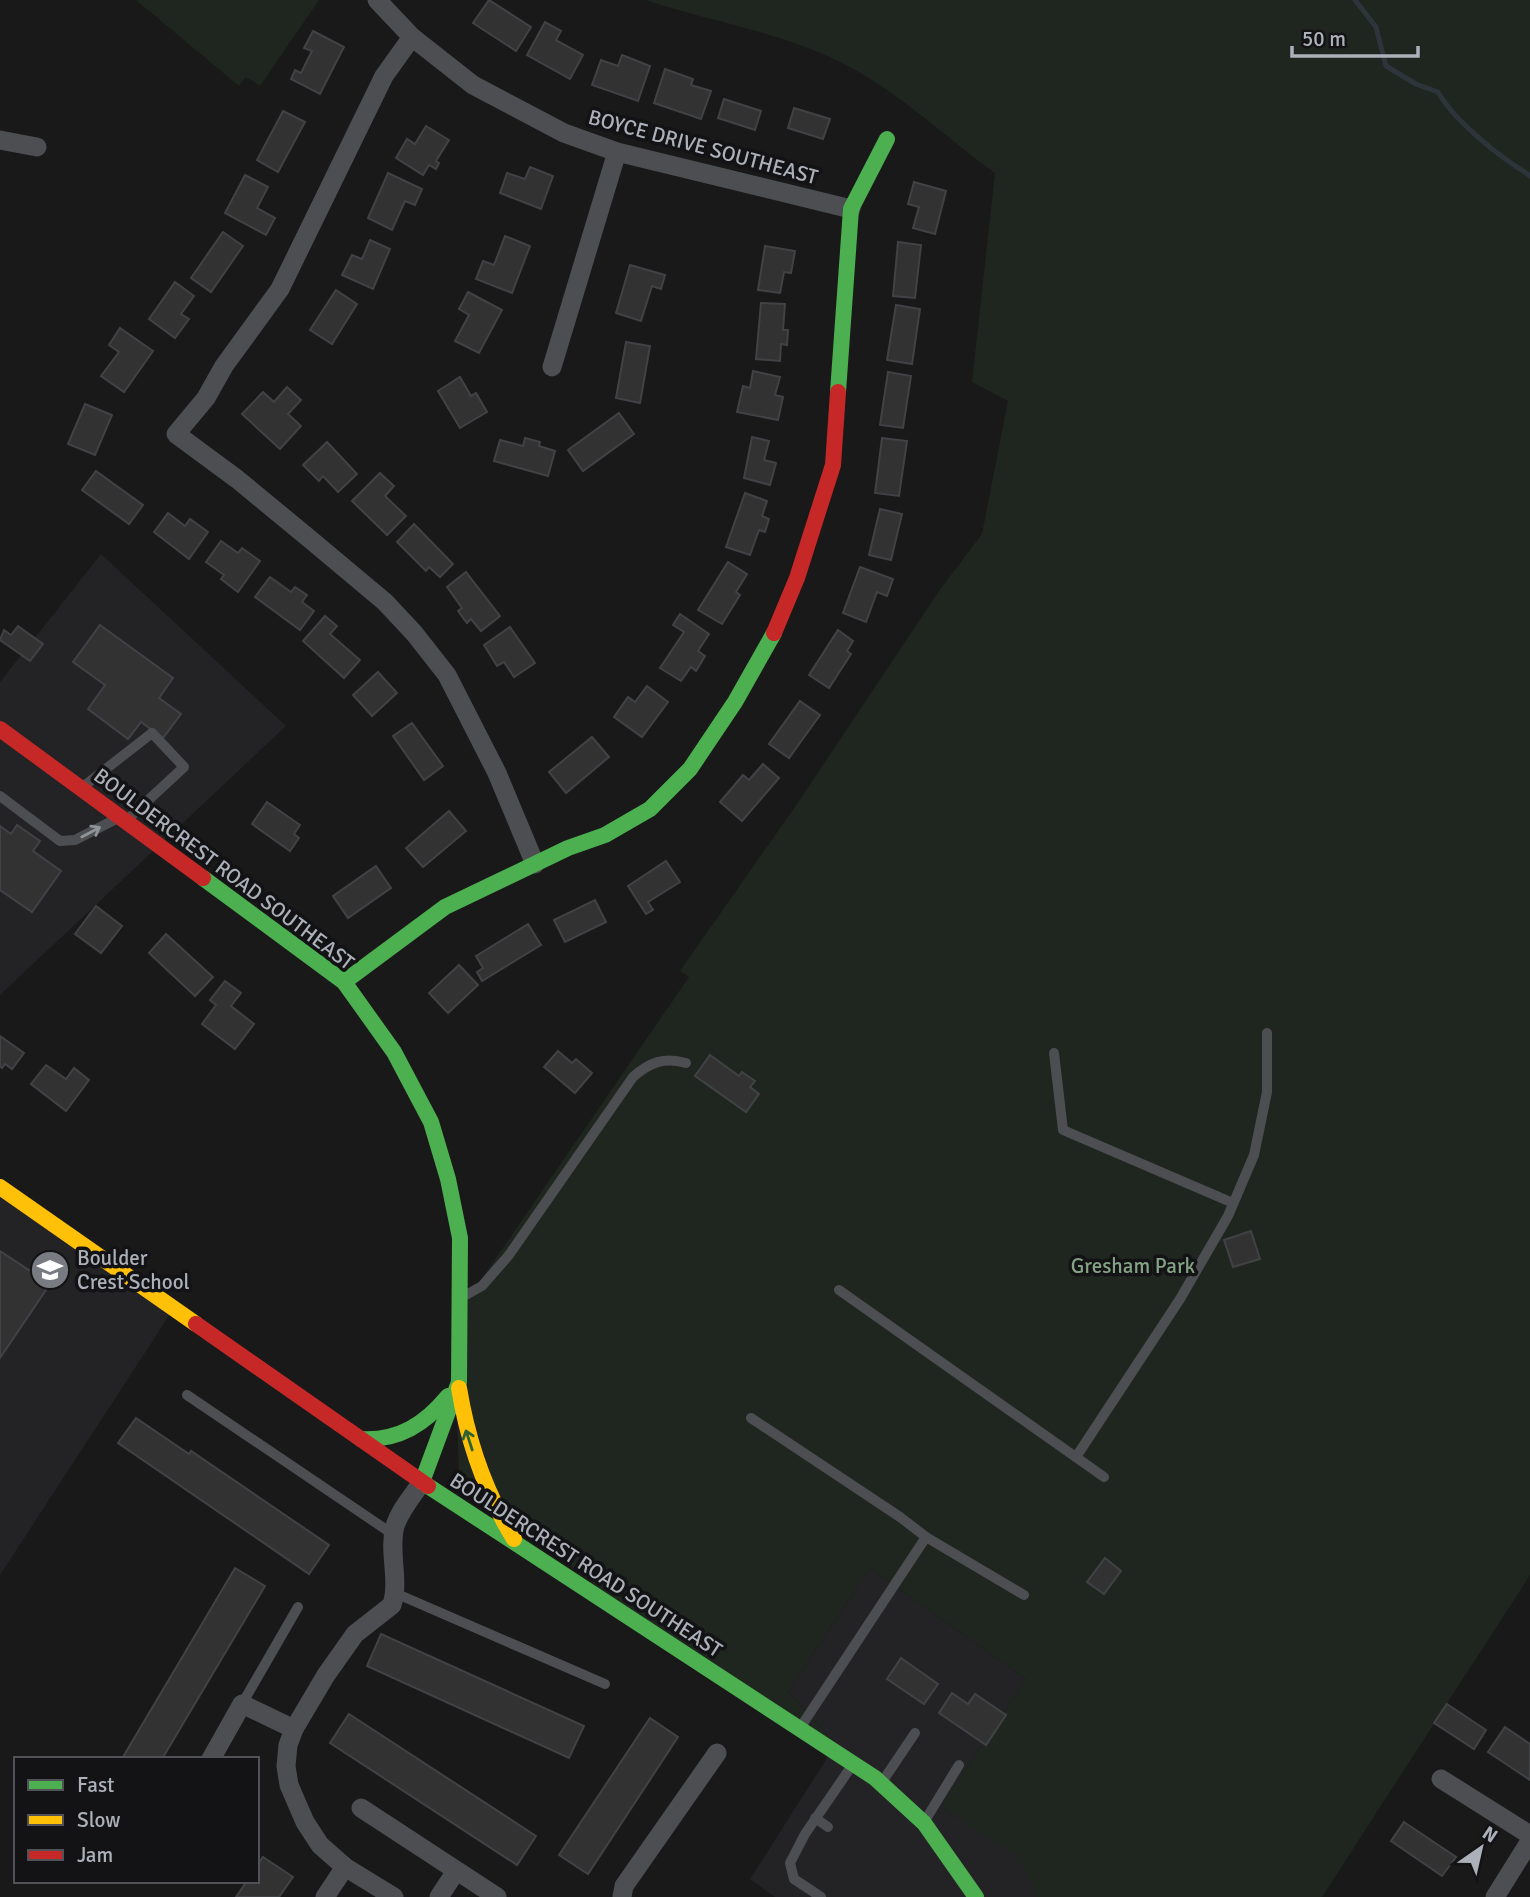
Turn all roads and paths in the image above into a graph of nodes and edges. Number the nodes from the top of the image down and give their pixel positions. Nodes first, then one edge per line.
1 (377, 0) edge
2 (412, 37) junction
3 (887, 139) dead end
4 (0, 140) edge
5 (37, 147) dead end
6 (617, 152) junction
7 (851, 209) junction
8 (552, 367) dead end
9 (0, 729) edge
10 (81, 788) junction
11 (0, 796) edge
12 (123, 819) junction
13 (535, 864) junction
14 (344, 982) junction
15 (1267, 1033) dead end
16 (1054, 1053) dead end
17 (687, 1063) dead end
18 (0, 1187) edge
19 (1233, 1203) junction
20 (839, 1290) dead end
21 (460, 1298) junction
22 (458, 1382) junction
23 (187, 1395) dead end
24 (751, 1418) dead end
25 (361, 1439) junction
26 (1076, 1457) junction
27 (1104, 1476) dead end
28 (422, 1482) junction
29 (396, 1528) junction
30 (926, 1537) junction
31 (519, 1546) junction
32 (395, 1593) junction
33 (1024, 1595) dead end
34 (298, 1607) dead end
35 (605, 1684) dead end
36 (242, 1704) junction
37 (799, 1728) junction
38 (294, 1729) junction
39 (915, 1733) dead end
40 (717, 1753) dead end
41 (212, 1757) edge
42 (853, 1763) junction
43 (959, 1765) dead end
44 (1441, 1779) dead end
45 (881, 1783) junction
46 (361, 1808) dead end
47 (816, 1818) junction
48 (923, 1823) junction
49 (828, 1827) dead end
50 (1530, 1835) edge
51 (1530, 1841) edge
52 (345, 1867) junction
53 (456, 1871) junction
54 (325, 1897) edge
55 (394, 1897) edge
56 (439, 1897) edge
57 (497, 1897) edge
58 (622, 1897) edge
59 (821, 1897) edge
60 (976, 1897) edge
61 (1495, 1897) edge

1 - 2 street, BOYCE DRIVE SOUTHEAST
2 - 6 street, BOYCE DRIVE SOUTHEAST
2 - 13 street
3 - 7 street
4 - 5 street
6 - 7 street, BOYCE DRIVE SOUTHEAST
6 - 8 street
7 - 13 street
9 - 10 street, BOULDERCREST ROAD SOUTHEAST
10 - 12 street, BOULDERCREST ROAD SOUTHEAST
10 - 12 lane
11 -> 12 lane
12 - 14 street, BOULDERCREST ROAD SOUTHEAST
13 - 14 street
14 - 21 street, BOULDERCREST ROAD SOUTHEAST
15 - 19 lane
16 - 19 lane
17 - 21 lane
18 - 25 street
19 - 26 lane
20 - 26 lane
21 - 22 street, BOULDERCREST ROAD SOUTHEAST
22 - 25 street
22 - 28 street, BOULDERCREST ROAD SOUTHEAST
31 -> 22 street
23 - 29 lane
24 - 30 lane
25 - 28 street
26 - 27 lane
28 - 29 street
28 - 31 street, BOULDERCREST ROAD SOUTHEAST
29 - 32 street
30 - 33 lane
30 - 37 lane
31 - 37 street, BOULDERCREST ROAD SOUTHEAST
32 - 35 lane
32 - 38 street
34 - 36 lane
36 - 38 street
36 - 41 street
37 - 42 street, BOULDERCREST ROAD SOUTHEAST
38 - 52 street
39 - 45 lane
40 - 58 street
42 - 45 street, BOULDERCREST ROAD SOUTHEAST
42 - 47 lane
43 - 48 lane
44 - 50 street
45 - 48 street, BOULDERCREST ROAD SOUTHEAST
46 - 53 street
47 - 49 lane
47 - 59 lane
48 - 60 street, BOULDERCREST ROAD SOUTHEAST
51 - 61 street
52 - 54 street
52 - 55 street
53 - 56 street
53 - 57 street

